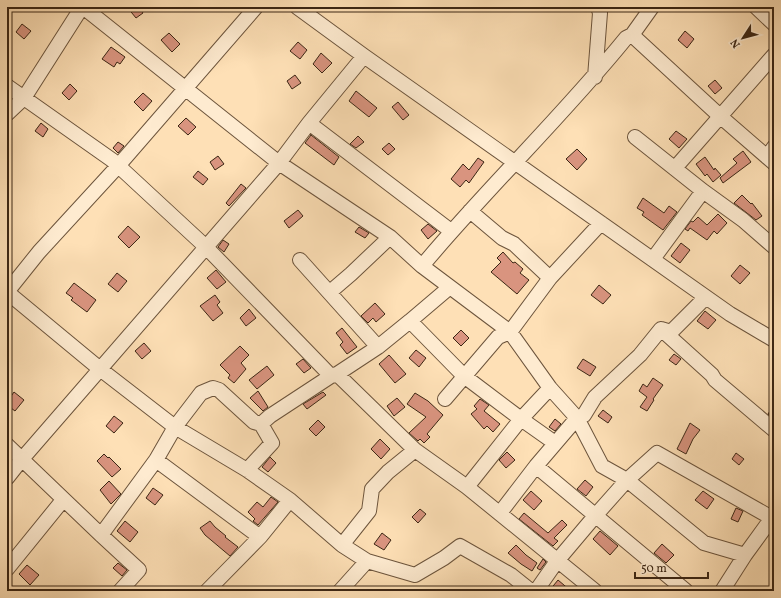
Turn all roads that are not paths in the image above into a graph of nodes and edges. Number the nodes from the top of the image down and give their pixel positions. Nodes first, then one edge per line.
1 (83, 7) edge
2 (256, 7) edge
3 (297, 7) edge
4 (598, 7) edge
5 (652, 7) edge
6 (756, 7) edge
7 (774, 24) edge
8 (632, 35) junction
9 (774, 55) edge
10 (364, 56) junction
11 (595, 77) junction
12 (7, 86) edge
13 (186, 88) junction
14 (24, 98) junction
15 (7, 114) edge
16 (721, 117) junction
17 (310, 123) junction
18 (635, 137) dead end
19 (772, 156) edge
20 (279, 163) junction
21 (515, 163) junction
22 (118, 166) junction
23 (675, 168) junction
24 (703, 191) junction
25 (470, 211) junction
26 (601, 223) junction
27 (451, 231) junction
28 (390, 237) junction
29 (206, 247) junction
30 (774, 247) edge
31 (300, 260) dead end
32 (652, 260) junction
33 (422, 266) junction
34 (550, 278) junction
35 (450, 287) junction
36 (7, 292) edge
37 (330, 292) junction
38 (706, 297) junction
39 (410, 321) junction
40 (661, 330) junction
41 (510, 332) junction
42 (774, 340) edge
43 (378, 347) junction
44 (100, 369) junction
45 (334, 375) junction
46 (464, 376) junction
47 (550, 388) junction
48 (445, 398) dead end
49 (577, 418) junction
50 (521, 419) junction
51 (261, 424) junction
52 (175, 427) junction
53 (774, 430) edge
54 (555, 443) junction
55 (7, 445) edge
56 (415, 450) junction
57 (22, 459) junction
58 (156, 460) junction
59 (536, 466) junction
60 (247, 470) junction
61 (7, 478) edge
62 (627, 480) junction
63 (467, 487) junction
64 (63, 500) junction
65 (290, 500) junction
66 (500, 513) junction
67 (595, 516) junction
68 (773, 516) edge
69 (101, 535) junction
70 (260, 537) junction
71 (342, 545) junction
72 (745, 555) junction
73 (557, 560) junction
74 (367, 561) junction
75 (7, 569) edge
76 (122, 590) edge
77 (207, 591) edge
78 (340, 591) edge
79 (531, 591) edge
80 (536, 591) edge
81 (595, 591) edge
82 (686, 591) edge
83 (722, 591) edge

1 - 13 street
1 - 14 street
2 - 13 street
3 - 10 street
4 - 11 street
5 - 8 street
6 - 7 street
8 - 11 street
8 - 16 street
9 - 16 street
10 - 17 street
10 - 21 street
11 - 21 street
12 - 14 street
13 - 20 street
13 - 22 street
14 - 15 street
14 - 22 street
16 - 19 street
16 - 23 street
17 - 20 street
17 - 27 street
18 - 23 street
20 - 28 street
20 - 29 street
21 - 25 street
21 - 26 street
22 - 29 street
22 - 36 street
23 - 24 street
24 - 30 street
24 - 32 street
25 - 27 street
25 - 34 street
26 - 32 street
26 - 34 street
27 - 33 street
28 - 33 street
28 - 37 street
29 - 44 street
29 - 45 street
31 - 37 street
32 - 38 street
33 - 35 street
34 - 41 street
35 - 39 street
35 - 41 street
36 - 44 street
37 - 43 street
38 - 40 street
38 - 42 street
39 - 43 street
39 - 46 street
40 - 49 street
40 - 53 street
41 - 46 street
41 - 47 street
43 - 45 street
44 - 52 street
44 - 57 street
45 - 51 street
45 - 56 street
46 - 48 street
46 - 50 street
47 - 49 street
47 - 50 street
49 - 54 street
49 - 62 street
50 - 54 street
50 - 63 street
51 - 52 street
51 - 60 street
52 - 58 street
52 - 60 street
54 - 59 street
55 - 57 street
56 - 63 street
56 - 71 street
57 - 61 street
57 - 64 street
58 - 69 street
58 - 70 street
59 - 66 street
59 - 67 street
60 - 65 street
62 - 67 street
62 - 68 street
62 - 72 street
63 - 66 street
64 - 69 street
64 - 75 street
65 - 70 street
65 - 71 street
66 - 73 street
67 - 73 street
67 - 82 street
68 - 72 street
69 - 76 street
70 - 77 street
71 - 74 street
72 - 83 street
73 - 80 street
73 - 81 street
74 - 78 street
74 - 79 street

